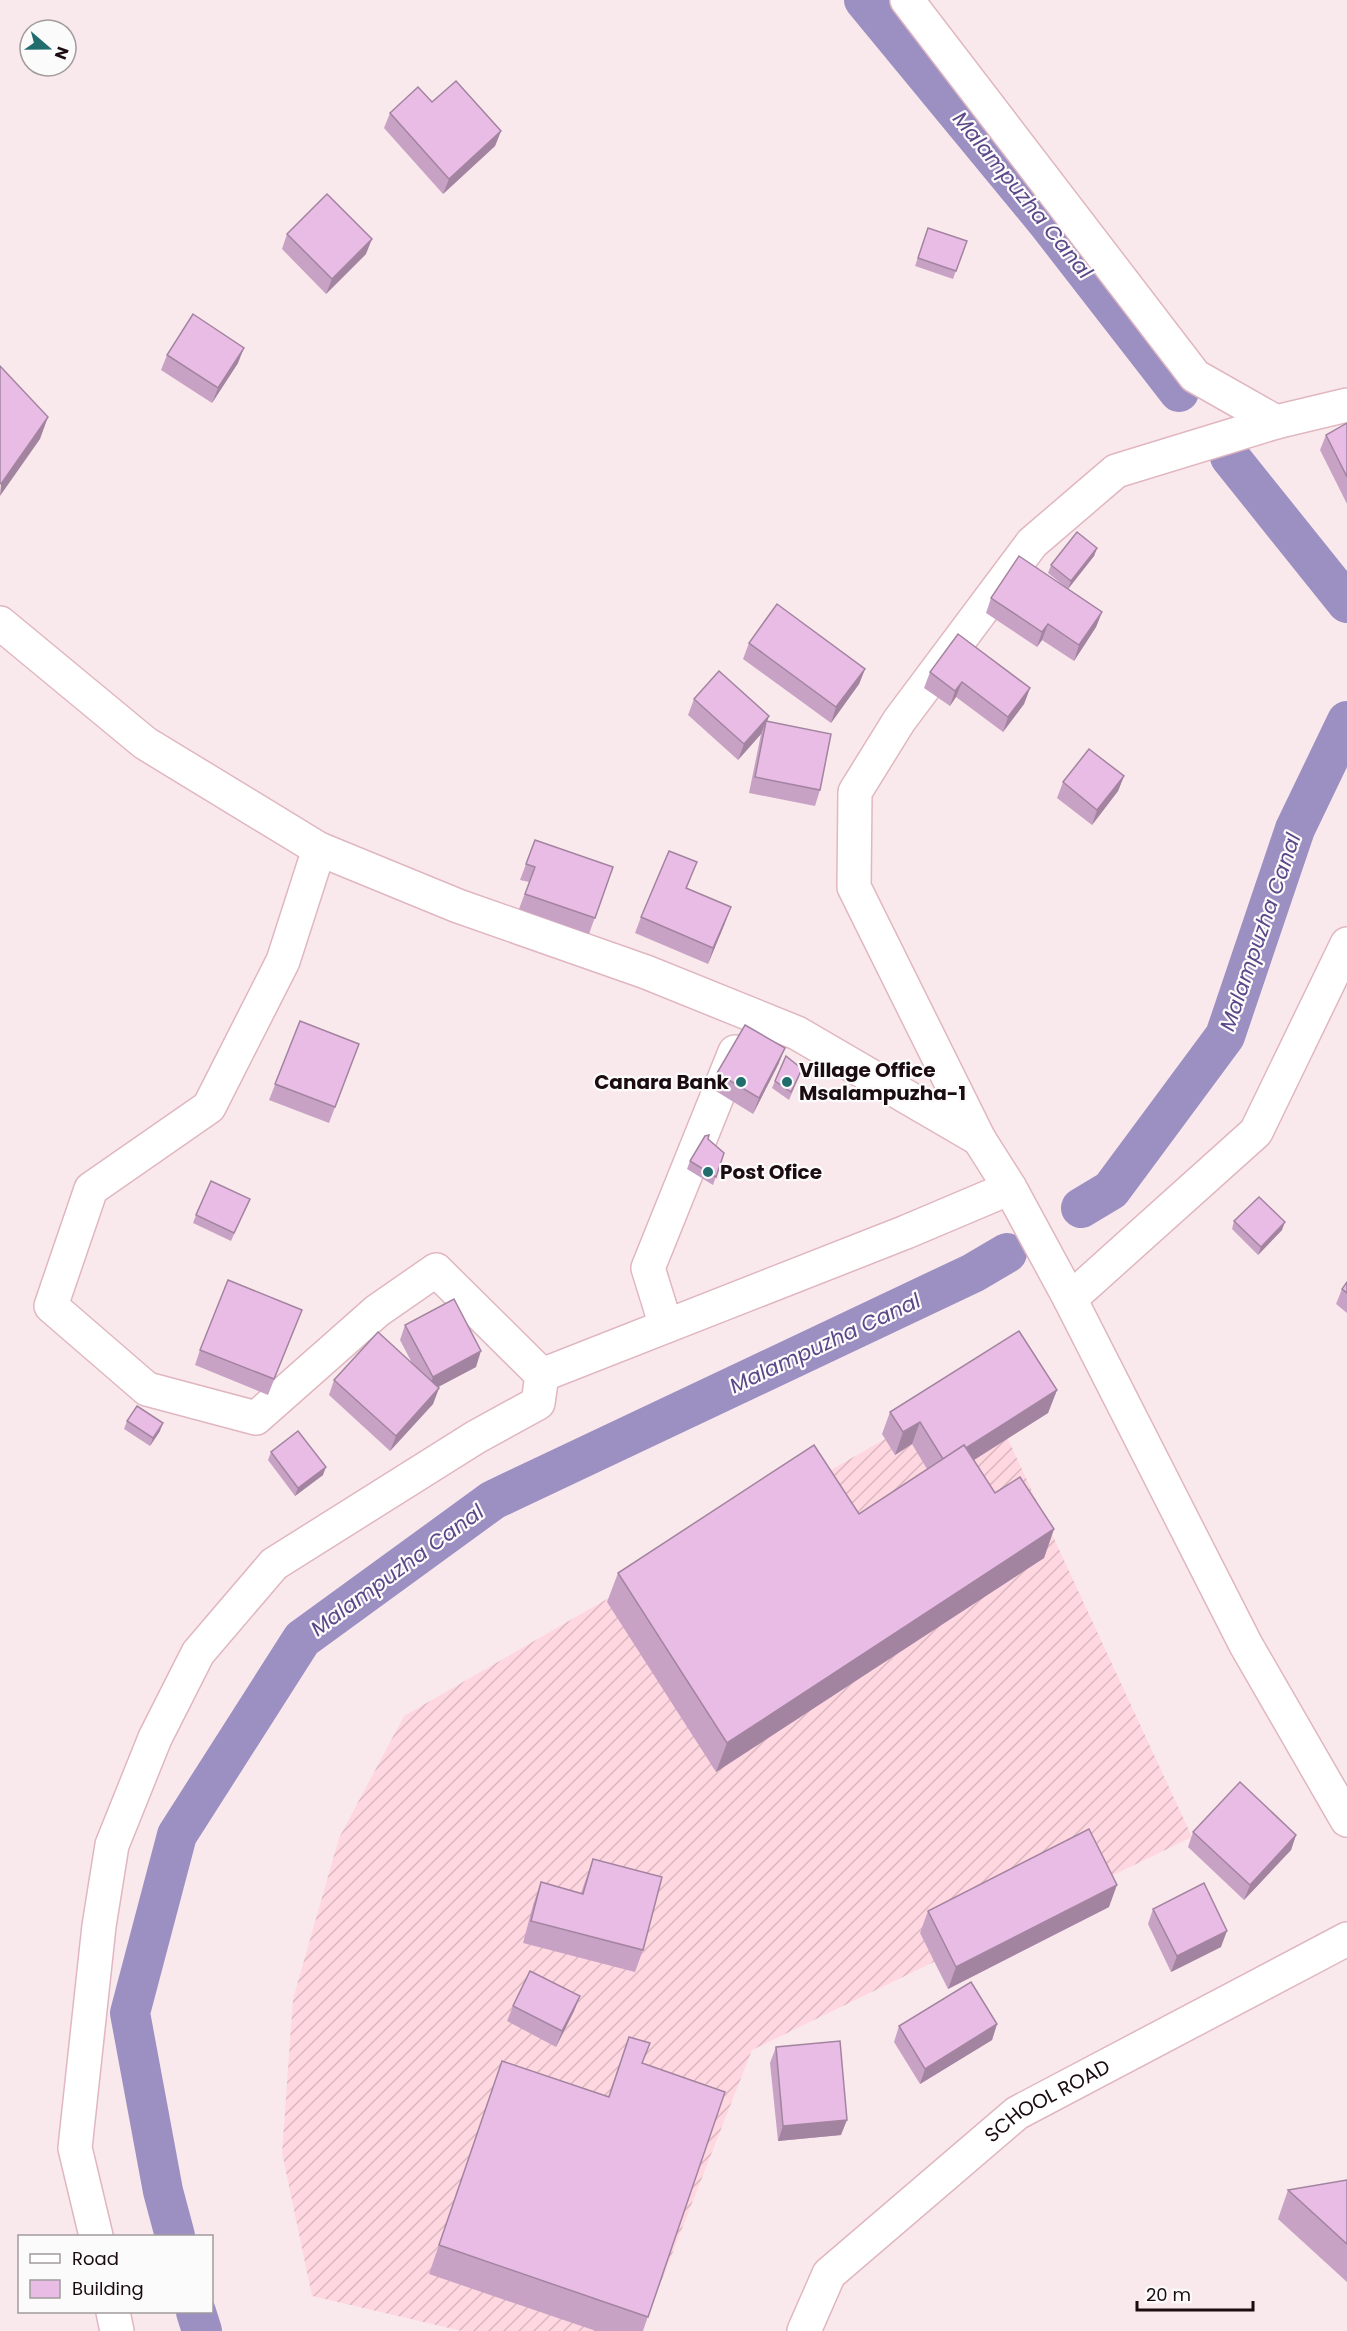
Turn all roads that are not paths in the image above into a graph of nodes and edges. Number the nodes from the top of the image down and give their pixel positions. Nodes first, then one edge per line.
1 (907, 0) edge
2 (1347, 405) edge
3 (1276, 422) junction
4 (0, 622) edge
5 (319, 849) junction
6 (1347, 944) edge
7 (750, 1014) junction
8 (979, 1139) junction
9 (1010, 1188) junction
10 (1070, 1299) junction
11 (666, 1326) junction
12 (542, 1375) junction
13 (1347, 1820) edge
14 (1347, 1939) edge
15 (96, 2235) edge
16 (112, 2313) edge
17 (117, 2331) edge
18 (804, 2331) edge

1 - 3 street
2 - 3 street
3 - 8 street
4 - 5 street
5 - 7 street
5 - 12 street
6 - 10 street
7 - 8 street
7 - 11 street
8 - 9 street
9 - 10 street
9 - 11 street
10 - 13 street
11 - 12 street
12 - 15 street
14 - 18 street, SCHOOL ROAD
16 - 17 street

